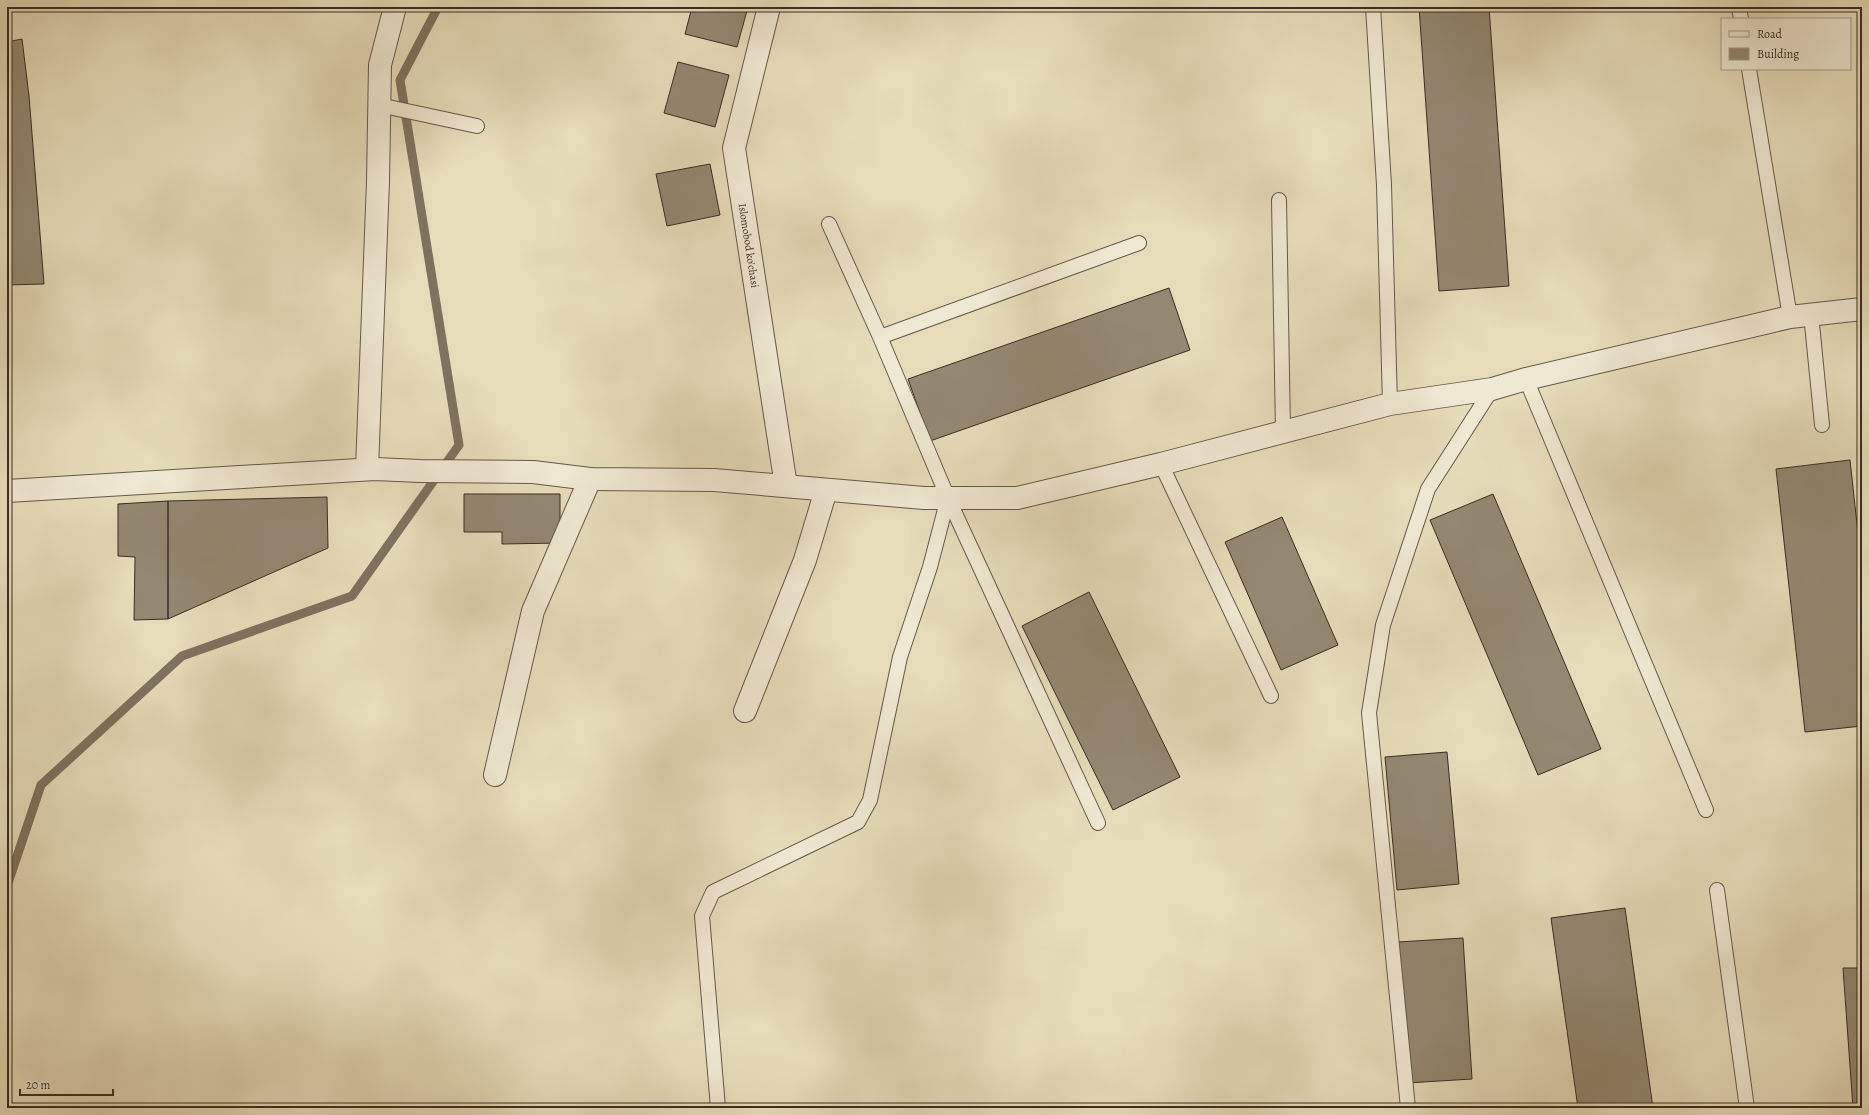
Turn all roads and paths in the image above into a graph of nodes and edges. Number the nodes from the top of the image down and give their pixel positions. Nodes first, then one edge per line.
1 (395, 7) edge
2 (769, 7) edge
3 (1373, 7) edge
4 (1739, 7) edge
5 (1741, 18) edge
6 (1749, 70) edge
7 (386, 106) junction
8 (477, 126) dead end
9 (1279, 200) dead end
10 (829, 224) dead end
11 (1139, 243) dead end
12 (1862, 309) edge
13 (1801, 316) junction
14 (880, 337) junction
15 (1526, 379) junction
16 (1492, 389) junction
17 (1390, 404) junction
18 (1822, 425) dead end
19 (1283, 432) junction
20 (1160, 464) junction
21 (375, 469) junction
22 (590, 479) junction
23 (786, 486) junction
24 (826, 490) junction
25 (7, 491) edge
26 (948, 498) junction
27 (1270, 696) dead end
28 (745, 711) dead end
29 (495, 775) dead end
30 (1706, 810) dead end
31 (1098, 823) dead end
32 (1716, 890) dead end
33 (718, 1108) edge
34 (1408, 1108) edge
35 (1747, 1108) edge

1 - 7 street
2 - 23 street, Islomobod ko'chasi
3 - 17 lane
4 - 5 lane
6 - 13 lane
7 - 8 lane
7 - 21 street
9 - 19 lane
10 - 14 lane
11 - 14 lane
12 - 13 street
13 - 15 street
13 - 18 lane
14 - 26 lane
15 - 16 street
15 - 30 lane
16 - 17 street
16 - 34 lane
17 - 19 street
19 - 20 street
20 - 26 street
20 - 27 lane
21 - 22 street
21 - 25 street
22 - 23 street
22 - 29 street
23 - 24 street
24 - 26 street
24 - 28 street
26 - 31 lane
26 - 33 lane
32 - 35 lane

